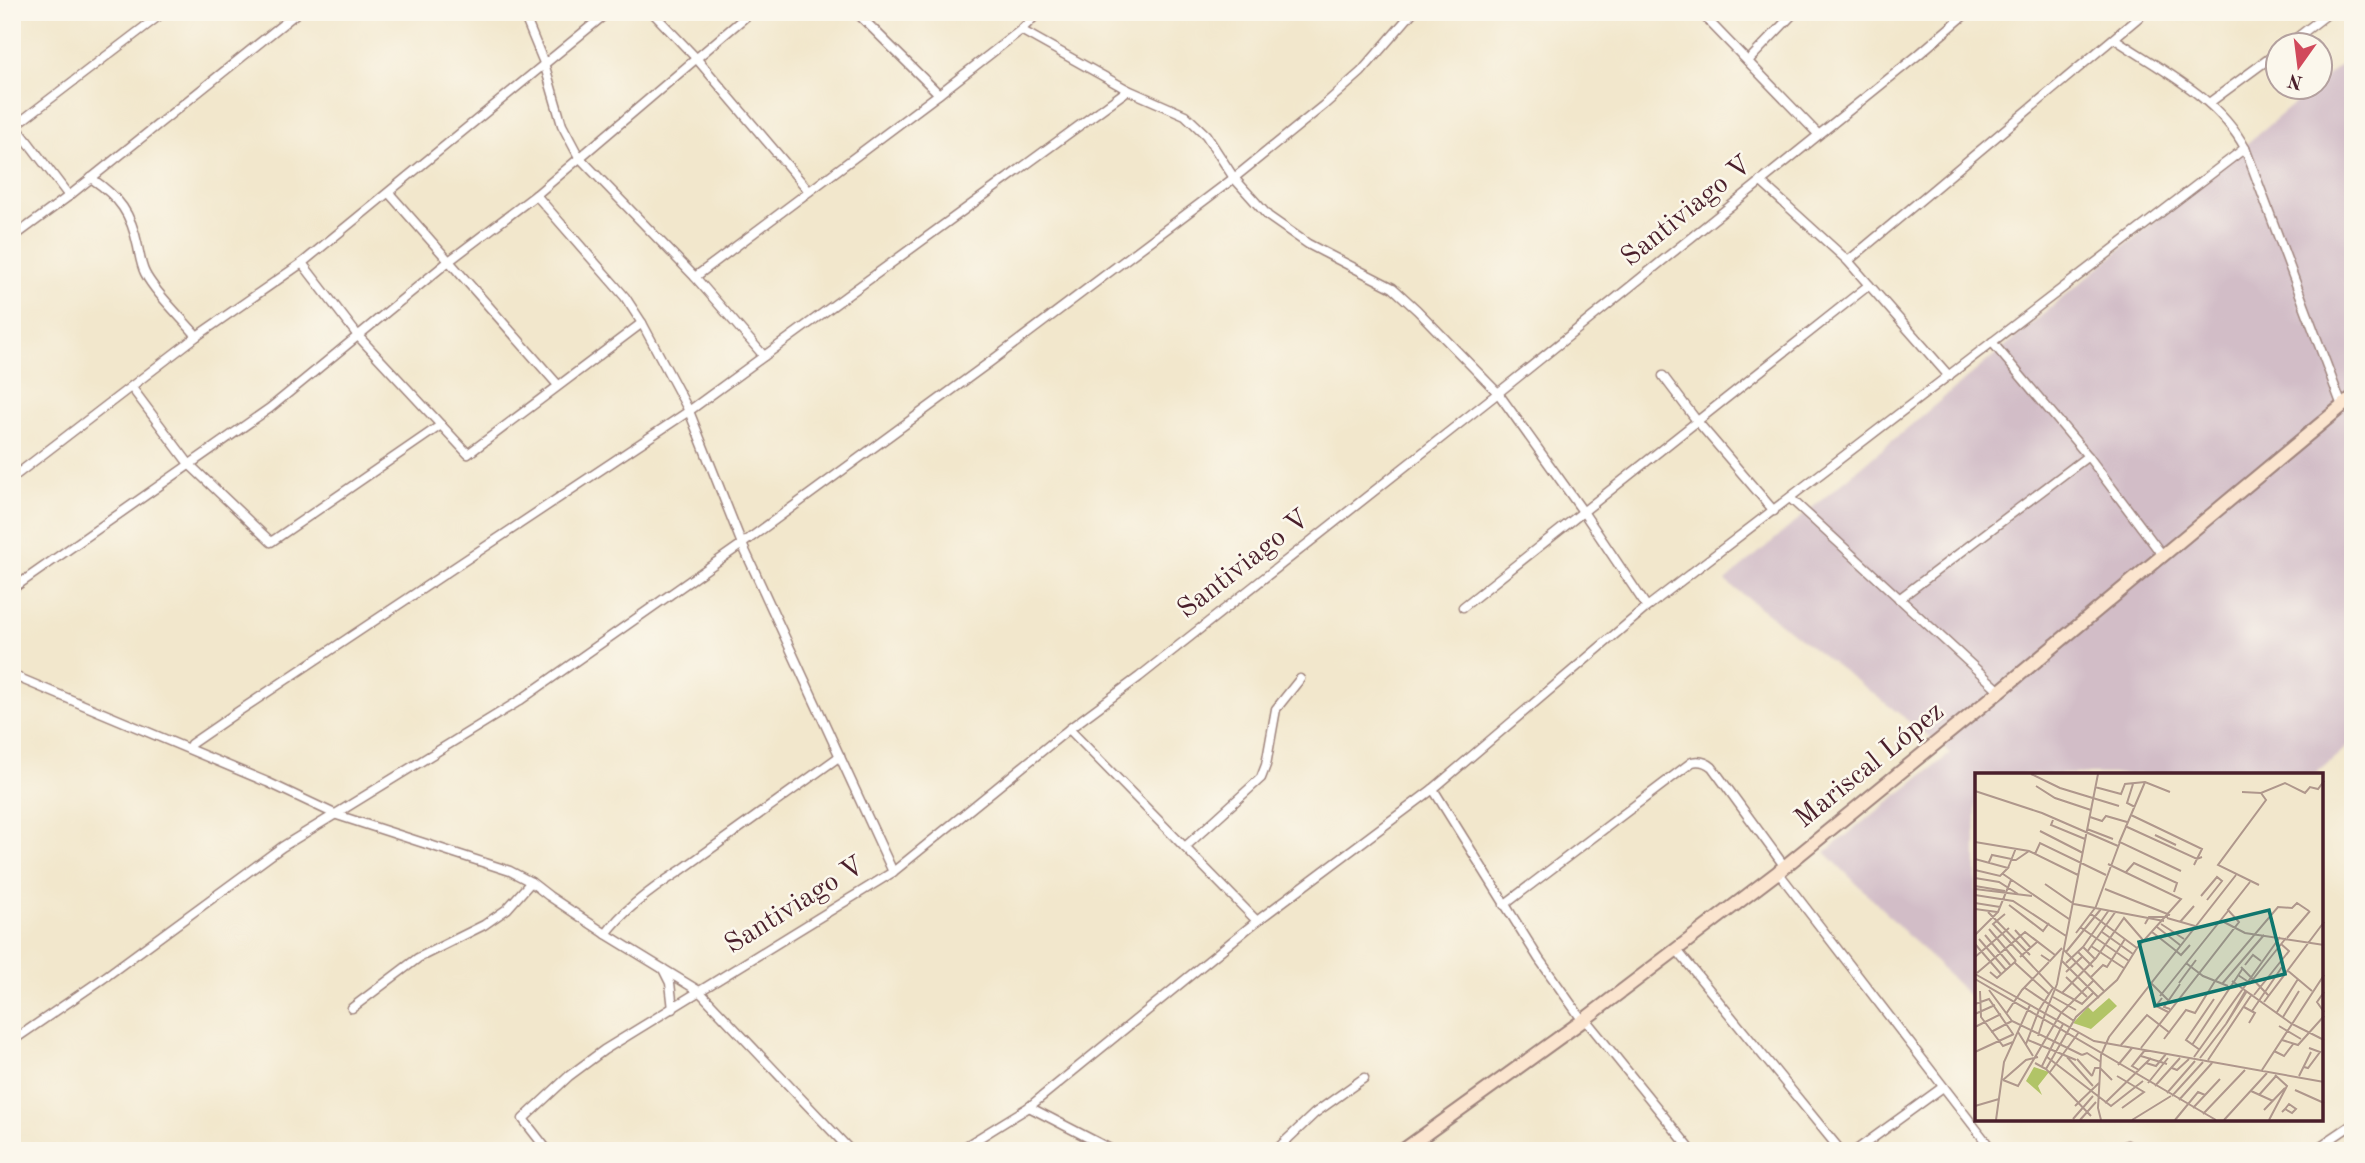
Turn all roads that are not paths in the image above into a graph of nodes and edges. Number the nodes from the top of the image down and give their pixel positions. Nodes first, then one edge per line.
1 (164, 12) edge
2 (298, 12) edge
3 (523, 12) edge
4 (608, 12) edge
5 (652, 12) edge
6 (751, 12) edge
7 (856, 12) edge
8 (1039, 12) edge
9 (1413, 12) edge
10 (1700, 12) edge
11 (1795, 12) edge
12 (1969, 12) edge
13 (2145, 12) edge
14 (2330, 12) edge
15 (1021, 30) junction
16 (2304, 32) edge
17 (2115, 39) junction
18 (696, 58) junction
19 (1748, 61) junction
20 (2264, 62) edge
21 (544, 63) junction
22 (1128, 90) junction
23 (939, 94) junction
24 (2209, 103) junction
25 (14, 123) edge
26 (1818, 134) junction
27 (2245, 148) junction
28 (579, 158) junction
29 (92, 178) junction
30 (1234, 178) junction
31 (1760, 181) junction
32 (809, 191) junction
33 (388, 193) junction
34 (536, 195) junction
35 (69, 196) junction
36 (12, 238) edge
37 (449, 261) junction
38 (1848, 261) junction
39 (302, 263) junction
40 (695, 277) junction
41 (1869, 285) junction
42 (642, 323) junction
43 (197, 336) junction
44 (359, 337) junction
45 (1992, 342) junction
46 (764, 356) junction
47 (1663, 376) dead end
48 (1949, 376) junction
49 (558, 385) junction
50 (132, 388) junction
51 (1498, 393) junction
52 (2353, 397) edge
53 (2342, 406) junction
54 (689, 411) junction
55 (1697, 421) junction
56 (441, 425) junction
57 (2088, 456) junction
58 (190, 464) junction
59 (12, 478) edge
60 (1790, 498) junction
61 (1774, 510) junction
62 (1584, 513) junction
63 (742, 544) junction
64 (2163, 556) junction
65 (14, 585) edge
66 (1899, 599) junction
67 (1463, 607) dead end
68 (1647, 607) junction
69 (12, 676) edge
70 (1300, 679) dead end
71 (2000, 691) junction
72 (1069, 729) junction
73 (189, 748) junction
74 (840, 756) junction
75 (1433, 789) junction
76 (337, 815) junction
77 (1185, 847) junction
78 (1782, 870) junction
79 (893, 872) junction
80 (531, 882) junction
81 (1504, 905) junction
82 (1257, 921) junction
83 (606, 934) junction
84 (1676, 949) junction
85 (663, 968) junction
86 (699, 991) junction
87 (352, 1008) dead end
88 (673, 1009) junction
89 (1584, 1020) junction
90 (12, 1041) edge
91 (1364, 1078) dead end
92 (1943, 1087) junction
93 (1028, 1107) junction
94 (2353, 1124) edge
95 (548, 1151) edge
96 (852, 1151) edge
97 (958, 1151) edge
98 (1114, 1151) edge
99 (1275, 1151) edge
100 (1402, 1151) edge
101 (1692, 1151) edge
102 (1841, 1151) edge
103 (1855, 1151) edge
104 (1993, 1151) edge
105 (2313, 1151) edge

1 - 25 street
2 - 29 street
3 - 21 street
4 - 21 street
5 - 18 street
6 - 18 street
7 - 23 street
8 - 15 street
9 - 30 street
10 - 19 street
11 - 19 street
12 - 26 street, Santiviago V
13 - 17 street
14 - 16 street
15 - 22 street
15 - 23 street
17 - 24 street
17 - 38 street
18 - 28 street
18 - 32 street
19 - 26 street
20 - 24 street
21 - 28 street
21 - 33 street
22 - 30 street
22 - 46 street
23 - 32 street
24 - 27 street
25 - 35 street
26 - 31 street, Santiviago V
27 - 45 street
27 - 53 street
28 - 34 street
28 - 40 street
29 - 35 street
29 - 43 street
30 - 51 street
30 - 63 street
31 - 38 street
31 - 51 street, Santiviago V
32 - 40 street
33 - 37 street
33 - 39 street
34 - 37 street
34 - 42 street
35 - 36 street
37 - 44 street
37 - 49 street
38 - 41 street
39 - 43 street
39 - 44 street
40 - 46 street
41 - 48 street
41 - 55 street
42 - 49 street
42 - 54 street
43 - 50 street
44 - 56 street
44 - 58 street
45 - 48 street
45 - 57 street
46 - 54 street
47 - 55 street
48 - 60 street
49 - 56 street
50 - 58 street
50 - 59 street
51 - 62 street
51 - 72 street, Santiviago V
52 - 53 street, Mariscal López
53 - 64 street, Mariscal López
54 - 63 street
54 - 73 street
55 - 61 street
55 - 62 street
56 - 58 street
57 - 64 street
57 - 66 street
58 - 65 street
60 - 61 street
60 - 66 street
61 - 68 street
62 - 67 street
62 - 68 street
63 - 74 street
63 - 76 street
64 - 71 street, Mariscal López
66 - 71 street
68 - 75 street
69 - 73 street
70 - 77 street
71 - 78 street, Mariscal López
72 - 77 street
72 - 79 street, Santiviago V
73 - 76 street
74 - 79 street
74 - 83 street
75 - 81 street
75 - 82 street
76 - 80 street
76 - 90 street
77 - 82 street
78 - 81 street
78 - 84 street, Mariscal López
78 - 92 street
79 - 86 street, Santiviago V
80 - 83 street
80 - 87 street
81 - 89 street
82 - 93 street
83 - 85 street
84 - 89 street, Mariscal López
84 - 102 street
85 - 86 street
85 - 88 street
86 - 88 street, Santiviago V
86 - 96 street
88 - 95 street, Santiviago V
89 - 100 street, Mariscal López
89 - 101 street
91 - 99 street
92 - 103 street
92 - 104 street
93 - 97 street
93 - 98 street
94 - 105 street

